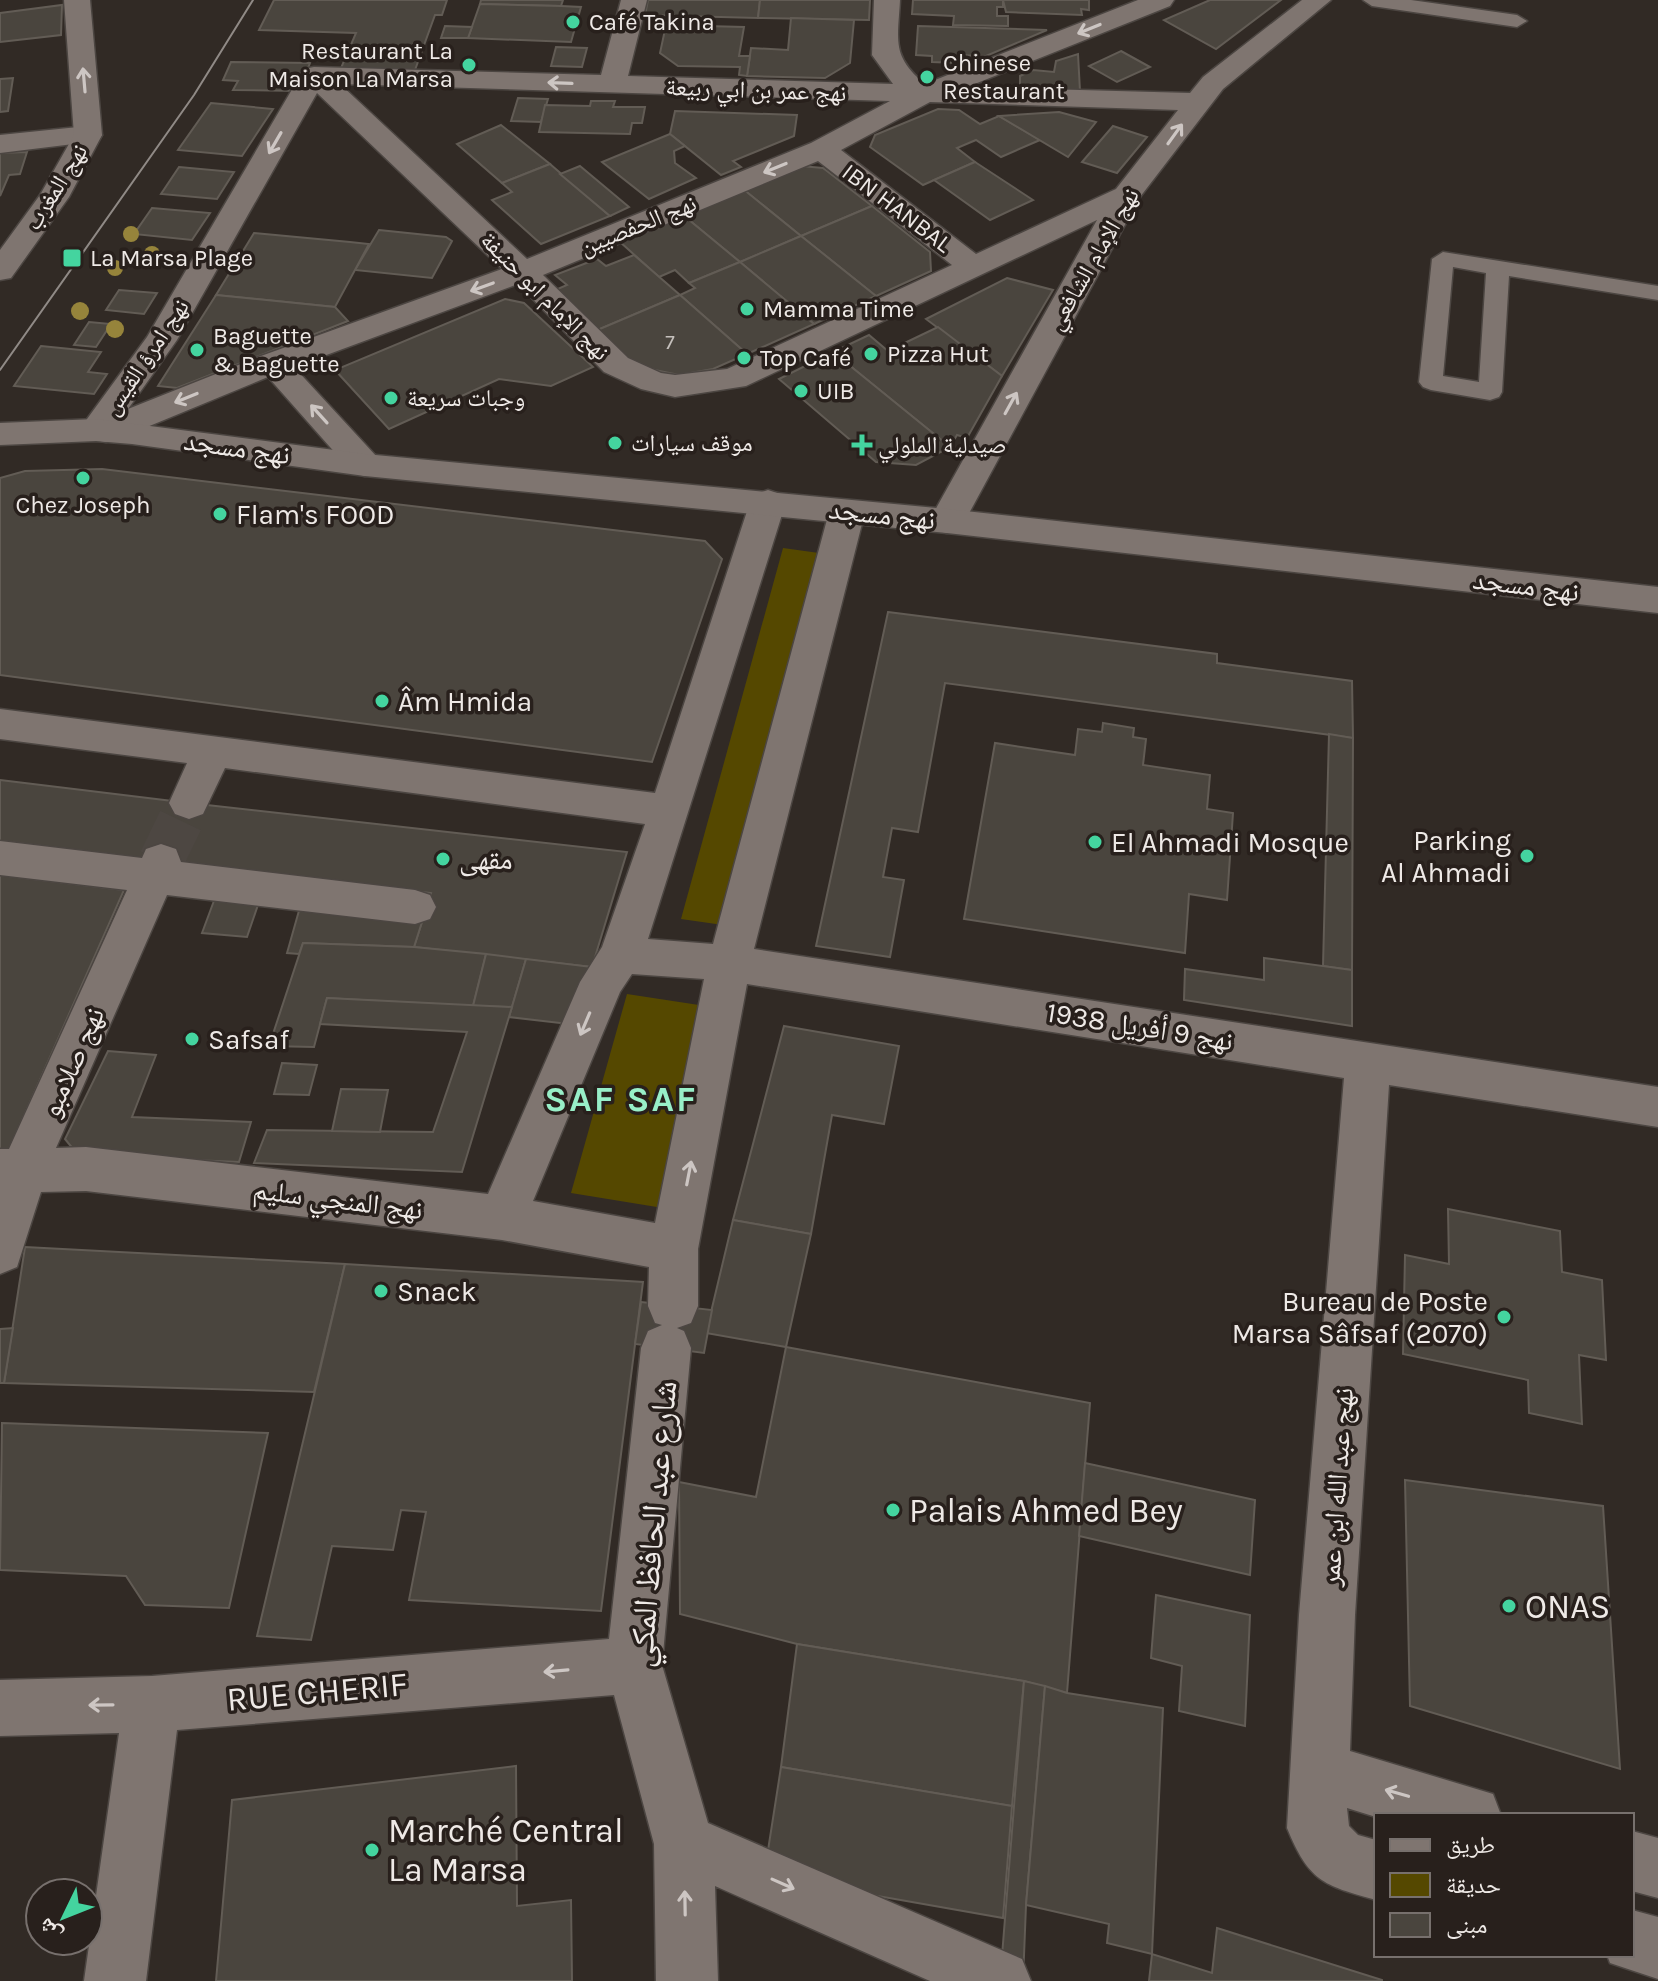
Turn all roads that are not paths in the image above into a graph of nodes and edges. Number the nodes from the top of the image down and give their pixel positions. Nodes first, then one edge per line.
1 (77, 0) edge
2 (634, 0) edge
3 (887, 0) edge
4 (1161, 0) edge
5 (1318, 0) edge
6 (1372, 0) edge
7 (1517, 21) dead end
8 (314, 75) junction
9 (612, 85) junction
10 (922, 95) junction
11 (1198, 102) junction
12 (88, 135) junction
13 (0, 144) edge
14 (821, 149) junction
15 (1126, 195) junction
16 (974, 267) junction
17 (1, 268) edge
18 (1498, 268) junction
19 (523, 272) junction
20 (1658, 293) edge
21 (273, 363) junction
22 (101, 430) junction
23 (0, 434) edge
24 (365, 465) junction
25 (768, 502) junction
26 (847, 512) junction
27 (947, 521) junction
28 (1658, 600) edge
29 (0, 724) edge
30 (212, 753) junction
31 (189, 803) tunnel mouth
32 (670, 811) junction
33 (0, 858) edge
34 (158, 869) junction
35 (415, 907) dead end
36 (621, 955) junction
37 (729, 963) junction
38 (1368, 1061) junction
39 (1658, 1107) edge
40 (12, 1170) edge
41 (502, 1218) junction
42 (674, 1249) junction
43 (0, 1251) edge
44 (634, 1665) junction
45 (152, 1704) junction
46 (0, 1708) edge
47 (1319, 1771) junction
48 (1465, 1813) edge
49 (684, 1844) junction
50 (1634, 1862) edge
51 (1658, 1868) edge
52 (1374, 1869) edge
53 (1634, 1942) edge
54 (1658, 1948) edge
55 (115, 1981) edge
56 (687, 1981) edge
57 (1000, 1981) edge

12 -> 1 street, نهج المغرب
2 - 9 street
3 - 10 street
4 -> 10 street, نهج الحفصيين
5 - 11 street, نهج الإمام الشافعي
6 - 7 lane
9 -> 8 street, نهج عمر بن ابي ربيعة
8 - 19 street, نهج الإمام ابو حنيفة
8 -> 22 street, نهج امرؤ القيس
9 - 10 street, نهج عمر بن ابي ربيعة
10 - 11 street, نهج عمر بن ابي ربيعة
10 - 14 street, نهج الحفصيين
15 -> 11 street, نهج الإمام الشافعي
12 - 13 street
12 - 17 street, نهج المغرب
14 - 16 street, IBN HANBAL
14 -> 19 street, نهج الحفصيين
15 - 16 street, نهج الإمام ابو حنيفة
27 -> 15 street, نهج الإمام الشافعي
16 - 19 street, نهج الإمام ابو حنيفة
18 - 18 lane
18 - 20 lane
19 -> 21 street, نهج الحفصيين
21 -> 22 street, نهج الحفصيين
24 -> 21 street
22 - 23 street
22 - 24 street, نهج مسجد
24 - 25 street, نهج مسجد
25 - 26 street, نهج مسجد
25 - 32 street
26 - 27 street, نهج مسجد
26 - 37 street, شارع عبد الحافظ المكي
27 - 28 street, نهج مسجد
29 - 30 street
30 - 31 street
30 - 32 street
32 - 36 street
33 - 34 street
34 - 35 street
34 - 40 street, نهج صلامبو
36 - 37 street, نهج 9 أفريل 1938
36 -> 41 street
37 - 38 street, نهج 9 أفريل 1938
42 -> 37 street, شارع عبد الحافظ المكي
38 - 39 street, نهج 9 أفريل 1938
38 - 47 street, نهج عبد الله ابن عمر
40 - 41 street, نهج المنجي سليم
40 - 43 street, نهج صلامبو
41 - 42 street, نهج المنجي سليم
42 - 44 street, شارع عبد الحافظ المكي
44 -> 45 street, RUE CHERIF
44 - 49 street, شارع عبد الحافظ المكي
45 -> 46 street, RUE CHERIF
45 - 55 street
48 -> 47 street
47 - 52 street, نهج عبد الله ابن عمر
56 -> 49 street, شارع عبد الحافظ المكي
49 -> 57 street
50 - 51 street
53 - 54 street

